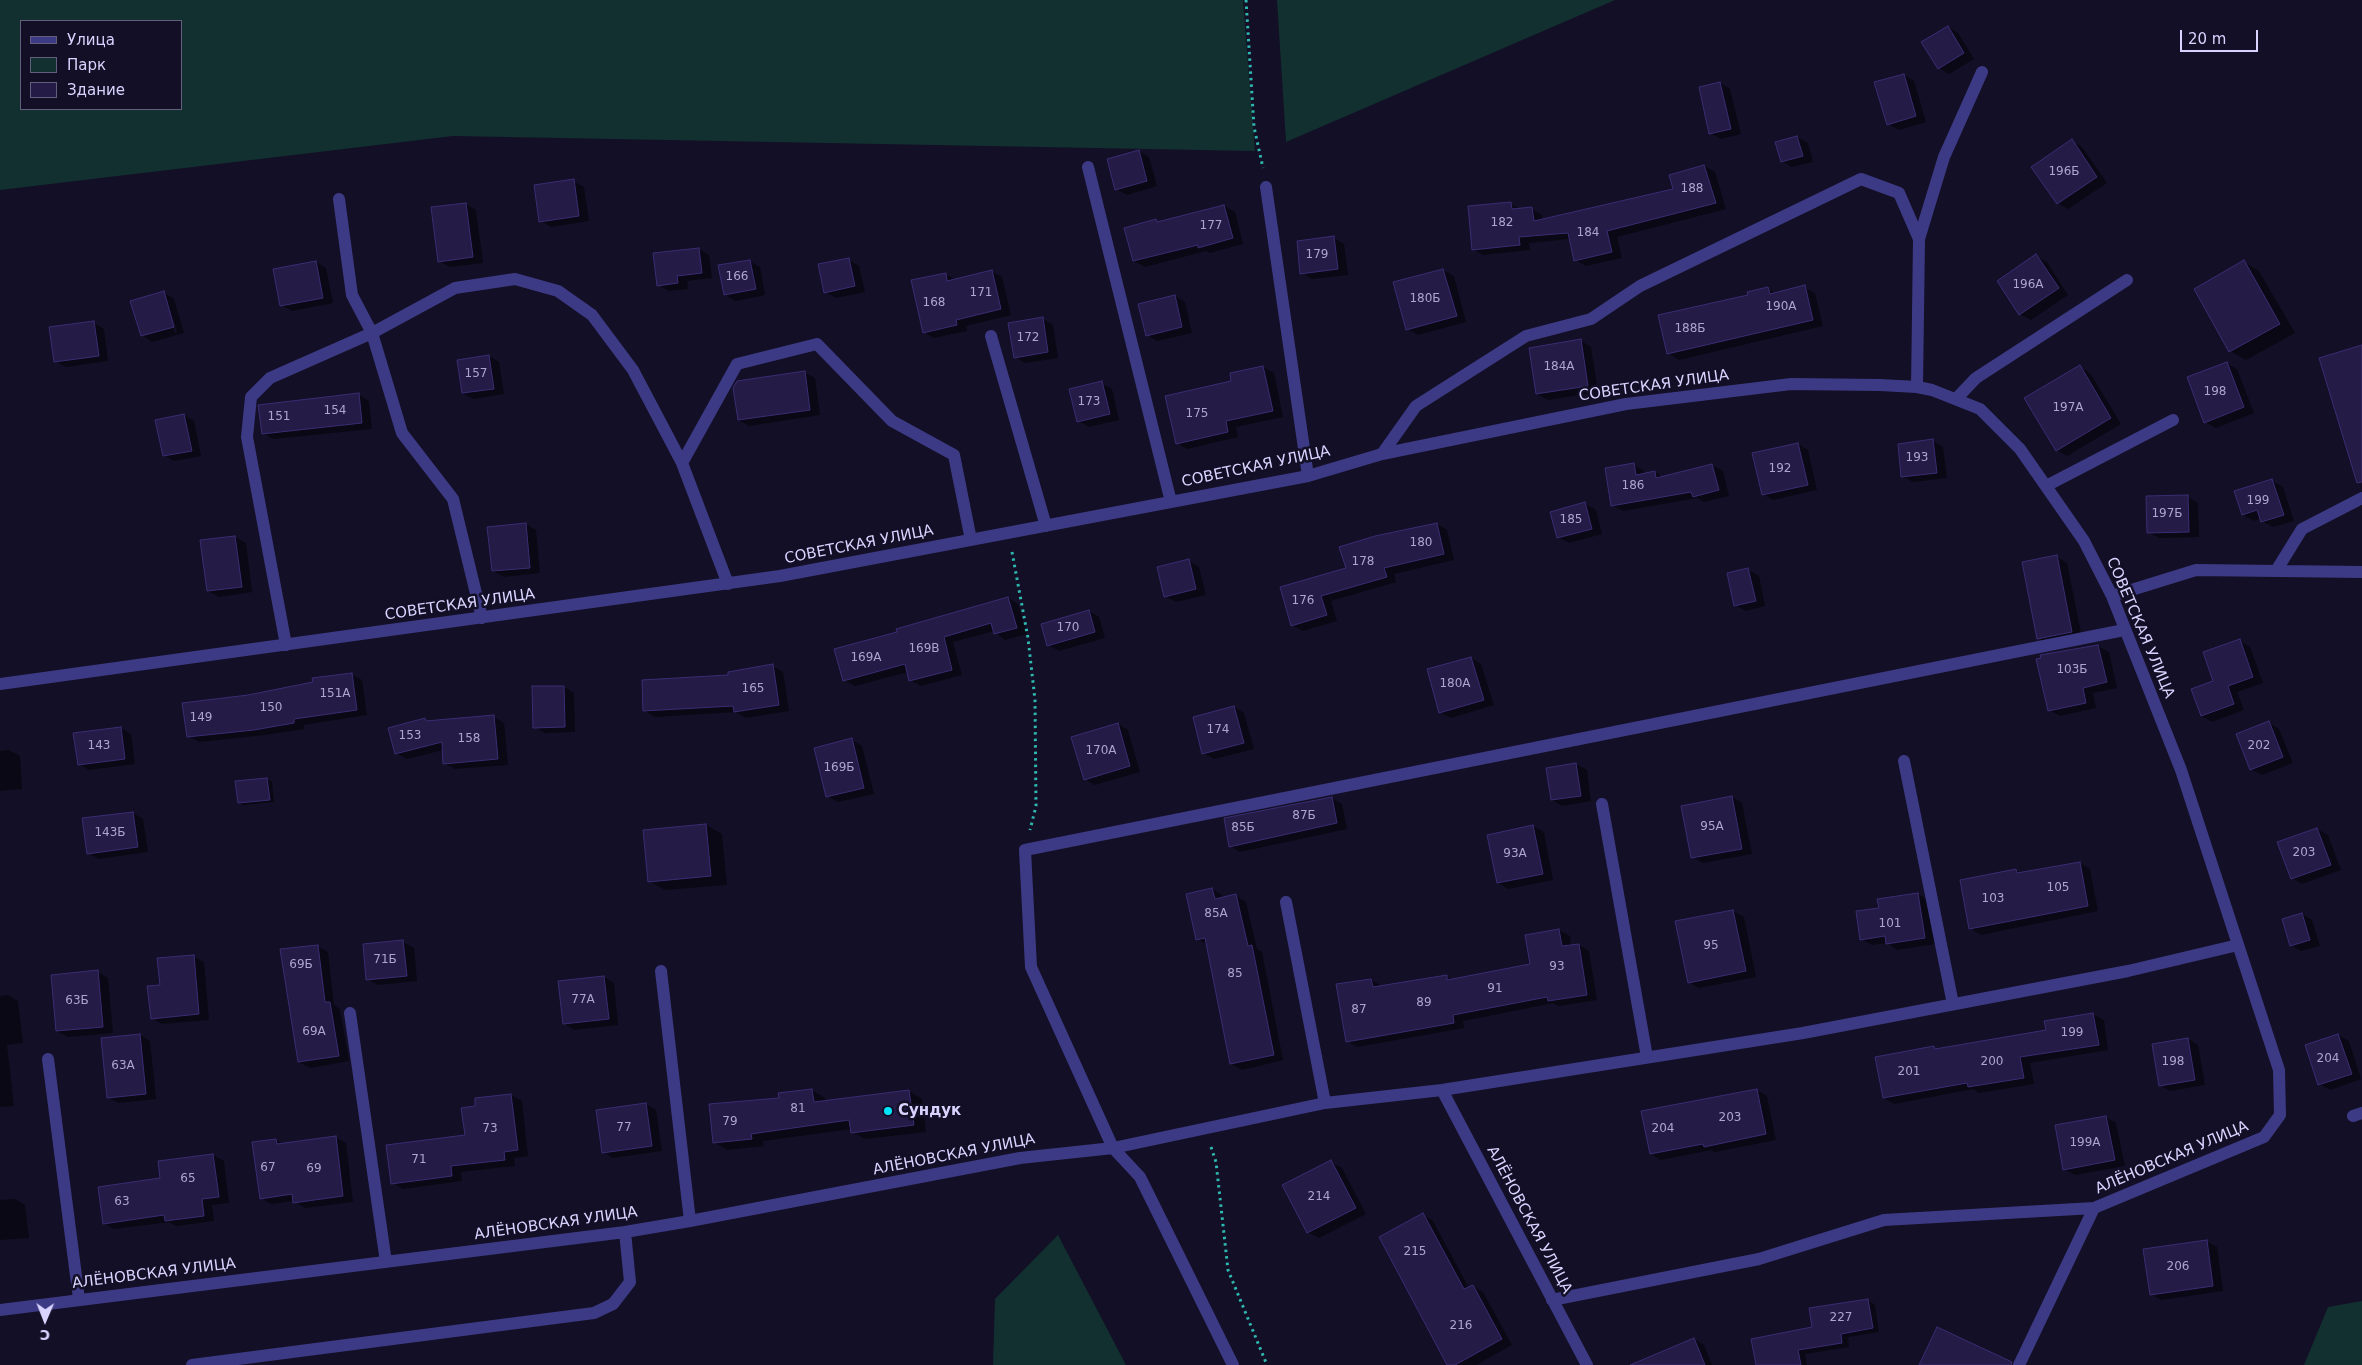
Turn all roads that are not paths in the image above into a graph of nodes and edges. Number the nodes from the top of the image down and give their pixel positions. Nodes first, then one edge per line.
1 (1982, 72) dead end
2 (1088, 167) dead end
3 (1266, 187) road end
4 (339, 199) dead end
5 (1919, 239) junction
6 (2127, 280) dead end
7 (372, 333) junction
8 (991, 336) dead end
9 (1917, 387) junction
10 (1956, 399) junction
11 (2173, 420) dead end
12 (1382, 454) junction
13 (682, 463) junction
14 (1308, 476) junction
15 (2046, 486) junction
16 (2362, 498) edge
17 (1171, 502) junction
18 (1046, 526) junction
19 (971, 540) junction
20 (2276, 571) junction
21 (2362, 572) edge
22 (728, 584) junction
23 (2112, 596) junction
24 (482, 618) junction
25 (2124, 630) junction
26 (286, 645) junction
27 (0, 684) edge
28 (1904, 761) dead end
29 (1602, 804) dead end
30 (1286, 902) dead end
31 (2238, 945) junction
32 (661, 970) dead end
33 (1953, 1004) junction
34 (350, 1013) dead end
35 (1647, 1058) junction
36 (48, 1059) dead end
37 (1442, 1090) junction
38 (1325, 1103) junction
39 (1113, 1148) junction
40 (2094, 1208) junction
41 (690, 1221) junction
42 (625, 1232) junction
43 (386, 1262) junction
44 (79, 1299) junction
45 (1552, 1300) junction
46 (0, 1310) edge
47 (192, 1365) edge
48 (1233, 1365) edge
49 (1587, 1365) edge
50 (2019, 1365) edge

1 - 5 street
2 - 17 street
3 - 14 street
4 - 7 street
5 - 9 street
5 - 12 street
6 - 10 street
7 - 13 street
7 - 24 street
7 - 26 street
8 - 18 street
9 - 10 street, СОВЕТСКАЯ УЛИЦА
9 - 12 street, СОВЕТСКАЯ УЛИЦА
10 - 15 street, СОВЕТСКАЯ УЛИЦА
11 - 15 street
12 - 14 street, СОВЕТСКАЯ УЛИЦА
13 - 19 street
13 - 22 street
14 - 17 street, СОВЕТСКАЯ УЛИЦА
15 - 23 street, СОВЕТСКАЯ УЛИЦА
16 - 20 street
17 - 18 street, СОВЕТСКАЯ УЛИЦА
18 - 19 street, СОВЕТСКАЯ УЛИЦА
19 - 22 street, СОВЕТСКАЯ УЛИЦА
20 - 21 street
20 - 23 street
22 - 24 street, СОВЕТСКАЯ УЛИЦА
23 - 25 street, СОВЕТСКАЯ УЛИЦА
24 - 26 street, СОВЕТСКАЯ УЛИЦА
25 - 31 street, СОВЕТСКАЯ УЛИЦА
25 - 39 street
26 - 27 street, СОВЕТСКАЯ УЛИЦА
28 - 33 street
29 - 35 street
30 - 38 street
31 - 33 street, АЛЁНОВСКАЯ УЛИЦА
31 - 40 street, АЛЁНОВСКАЯ УЛИЦА
32 - 41 street
33 - 35 street, АЛЁНОВСКАЯ УЛИЦА
34 - 43 street
35 - 37 street, АЛЁНОВСКАЯ УЛИЦА
36 - 44 street
37 - 38 street, АЛЁНОВСКАЯ УЛИЦА
37 - 45 street, АЛЁНОВСКАЯ УЛИЦА
38 - 39 street, АЛЁНОВСКАЯ УЛИЦА
39 - 41 street, АЛЁНОВСКАЯ УЛИЦА
39 - 48 street
40 - 45 street
40 - 50 street, АЛЁНОВСКАЯ УЛИЦА
41 - 42 street, АЛЁНОВСКАЯ УЛИЦА
42 - 43 street, АЛЁНОВСКАЯ УЛИЦА
42 - 47 street
43 - 44 street, АЛЁНОВСКАЯ УЛИЦА
44 - 46 street, АЛЁНОВСКАЯ УЛИЦА
45 - 49 street, АЛЁНОВСКАЯ УЛИЦА

